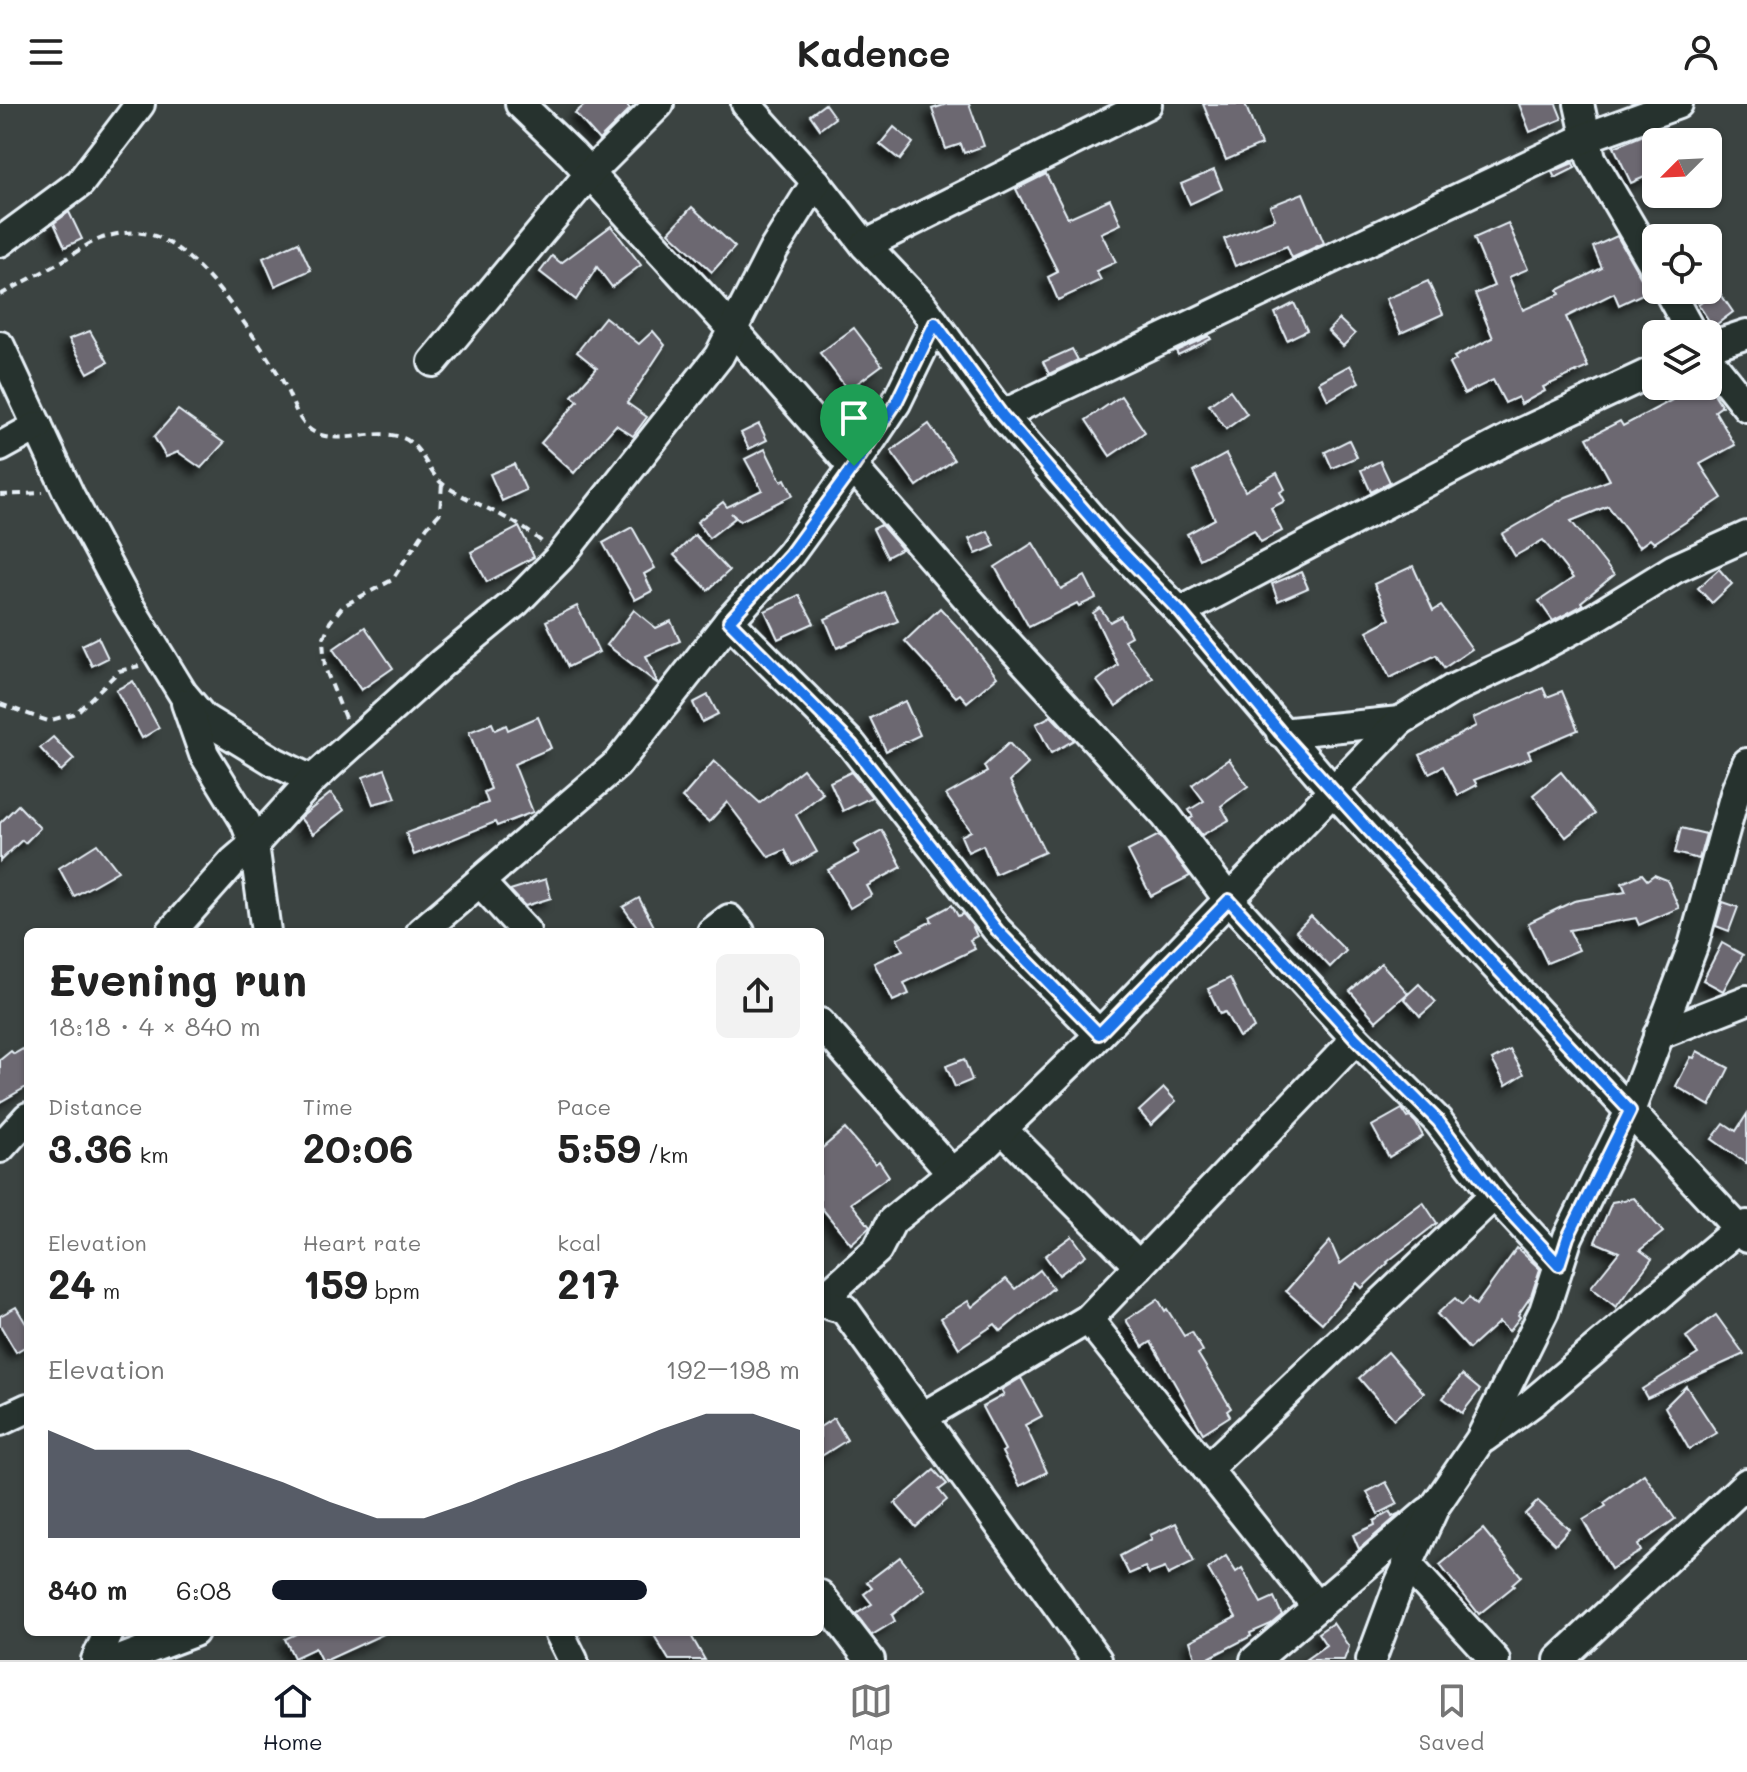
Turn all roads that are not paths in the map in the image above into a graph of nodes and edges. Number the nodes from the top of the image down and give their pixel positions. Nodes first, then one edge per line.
1 (140, 104) edge
2 (520, 104) edge
3 (659, 104) edge
4 (746, 104) edge
5 (1147, 104) edge
6 (1579, 104) edge
7 (1678, 104) edge
8 (1587, 137) junction
9 (590, 173) junction
10 (816, 182) junction
11 (0, 242) edge
12 (865, 245) junction
13 (1642, 245) edge
14 (935, 323) junction
15 (733, 330) junction
16 (1747, 334) edge
17 (1722, 342) edge
18 (0, 346) edge
19 (433, 362) dead end
20 (1722, 376) edge
21 (1642, 377) edge
22 (1747, 407) edge
23 (1002, 415) junction
24 (38, 426) junction
25 (0, 447) edge
26 (854, 466) junction
27 (1747, 536) edge
28 (1180, 612) junction
29 (729, 621) junction
30 (183, 694) junction
31 (1400, 721) junction
32 (1281, 733) junction
33 (1747, 763) edge
34 (312, 780) junction
35 (1742, 788) edge
36 (1334, 792) junction
37 (254, 844) junction
38 (480, 882) junction
39 (1229, 900) junction
40 (175, 928) edge
41 (265, 928) edge
42 (426, 928) edge
43 (522, 928) edge
44 (717, 928) edge
45 (737, 928) edge
46 (1747, 1000) edge
47 (824, 1028) edge
48 (1099, 1034) junction
49 (1658, 1035) junction
50 (1356, 1039) junction
51 (1630, 1111) junction
52 (24, 1121) edge
53 (1002, 1129) junction
54 (0, 1148) edge
55 (952, 1173) junction
56 (1494, 1195) junction
57 (1744, 1230) edge
58 (1559, 1265) junction
59 (1139, 1266) junction
60 (824, 1297) edge
61 (824, 1302) edge
62 (1088, 1319) junction
63 (24, 1410) edge
64 (924, 1416) junction
65 (0, 1421) edge
66 (1480, 1440) junction
67 (1207, 1469) junction
68 (1747, 1483) edge
69 (1435, 1506) junction
70 (1407, 1564) junction
71 (824, 1600) edge
72 (1317, 1607) junction
73 (107, 1636) edge
74 (183, 1636) edge
75 (561, 1636) edge
76 (96, 1660) edge
77 (119, 1660) edge
78 (573, 1660) edge
79 (870, 1660) edge
80 (1097, 1660) edge
81 (1255, 1660) edge
82 (1371, 1660) edge
83 (1495, 1660) edge
84 (1559, 1660) edge

1 - 11 street
2 - 9 street
3 - 9 street
4 - 10 street
5 - 12 street
6 - 8 street
7 - 8 street
8 - 13 street
8 - 23 street
9 - 15 street
9 - 19 street
10 - 12 street
10 - 15 street
12 - 14 street
14 - 23 street
14 - 26 street
15 - 26 street
15 - 34 street
16 - 17 street
18 - 24 street
20 - 22 street
21 - 28 street
23 - 28 street
24 - 25 street
24 - 30 street
26 - 29 street
26 - 39 street
27 - 31 street
28 - 32 street
29 - 38 street
29 - 48 street
30 - 34 street
30 - 37 street
31 - 32 street
31 - 36 street
32 - 36 street
33 - 35 street
34 - 37 street
35 - 49 street
36 - 39 street
36 - 51 street
37 - 40 street
37 - 41 street
38 - 42 street
38 - 43 street
39 - 48 street
39 - 50 street
44 - 45 street
46 - 49 street
47 - 55 street
48 - 53 street
49 - 51 street
50 - 56 street
50 - 59 street
51 - 57 street
51 - 58 street
52 - 54 street
53 - 55 street
53 - 59 street
55 - 60 street
56 - 58 street
56 - 67 street
57 - 66 street
58 - 66 street
59 - 62 street
61 - 64 street
62 - 64 street
62 - 67 street
63 - 65 street
64 - 80 street
66 - 69 street
67 - 72 street
68 - 84 street
69 - 70 street
69 - 72 street
70 - 82 street
70 - 83 street
71 - 79 street
72 - 81 street
73 - 76 street
74 - 77 street
75 - 78 street

